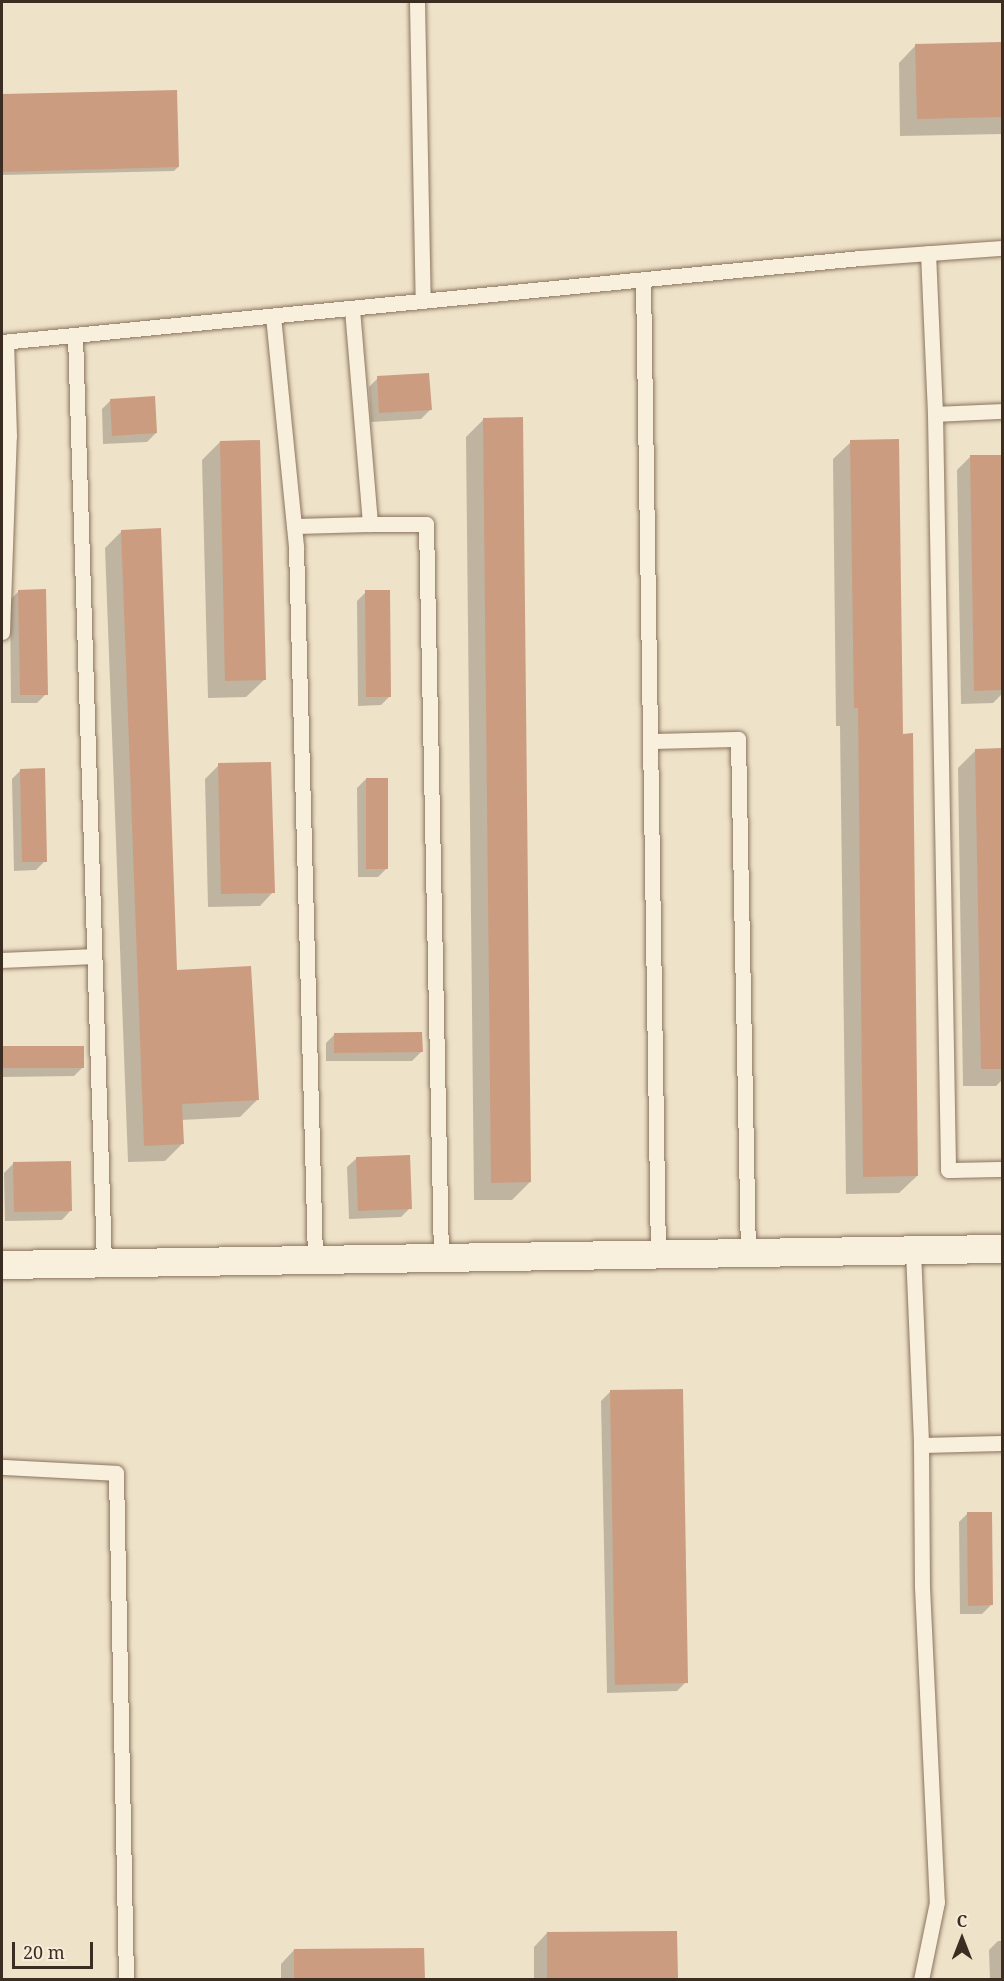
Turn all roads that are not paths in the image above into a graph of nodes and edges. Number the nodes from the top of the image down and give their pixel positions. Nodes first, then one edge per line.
1 (417, 2) edge
2 (1002, 248) edge
3 (928, 253) junction
4 (643, 280) junction
5 (423, 302) junction
6 (352, 309) junction
7 (273, 316) junction
8 (75, 335) junction
9 (4, 342) edge
10 (1002, 411) edge
11 (935, 414) junction
12 (370, 524) junction
13 (294, 526) junction
14 (2, 632) edge
15 (650, 741) junction
16 (94, 956) junction
17 (2, 960) edge
18 (1002, 1170) edge
19 (1002, 1249) edge
20 (913, 1251) junction
21 (748, 1254) junction
22 (658, 1255) junction
23 (441, 1258) junction
24 (315, 1260) junction
25 (104, 1263) junction
26 (2, 1265) edge
27 (1002, 1443) edge
28 (921, 1445) junction
29 (2, 1467) edge
30 (126, 1980) edge
31 (921, 1980) edge

1 - 5 lane
2 - 3 lane
3 - 4 lane
3 - 11 lane
4 - 5 lane
4 - 15 lane
5 - 6 lane
6 - 7 lane
6 - 12 lane
7 - 8 lane
7 - 13 lane
8 - 9 lane
8 - 16 lane
9 - 14 lane
10 - 11 lane
11 - 18 lane
12 - 13 lane
12 - 23 lane
13 - 24 lane
15 - 21 lane
15 - 22 lane
16 - 17 lane
16 - 25 lane
19 - 20 street
20 - 21 street
20 - 28 lane
21 - 22 street
22 - 23 street
23 - 24 street
24 - 25 street
25 - 26 street
27 - 28 lane
28 - 31 lane
29 - 30 lane

